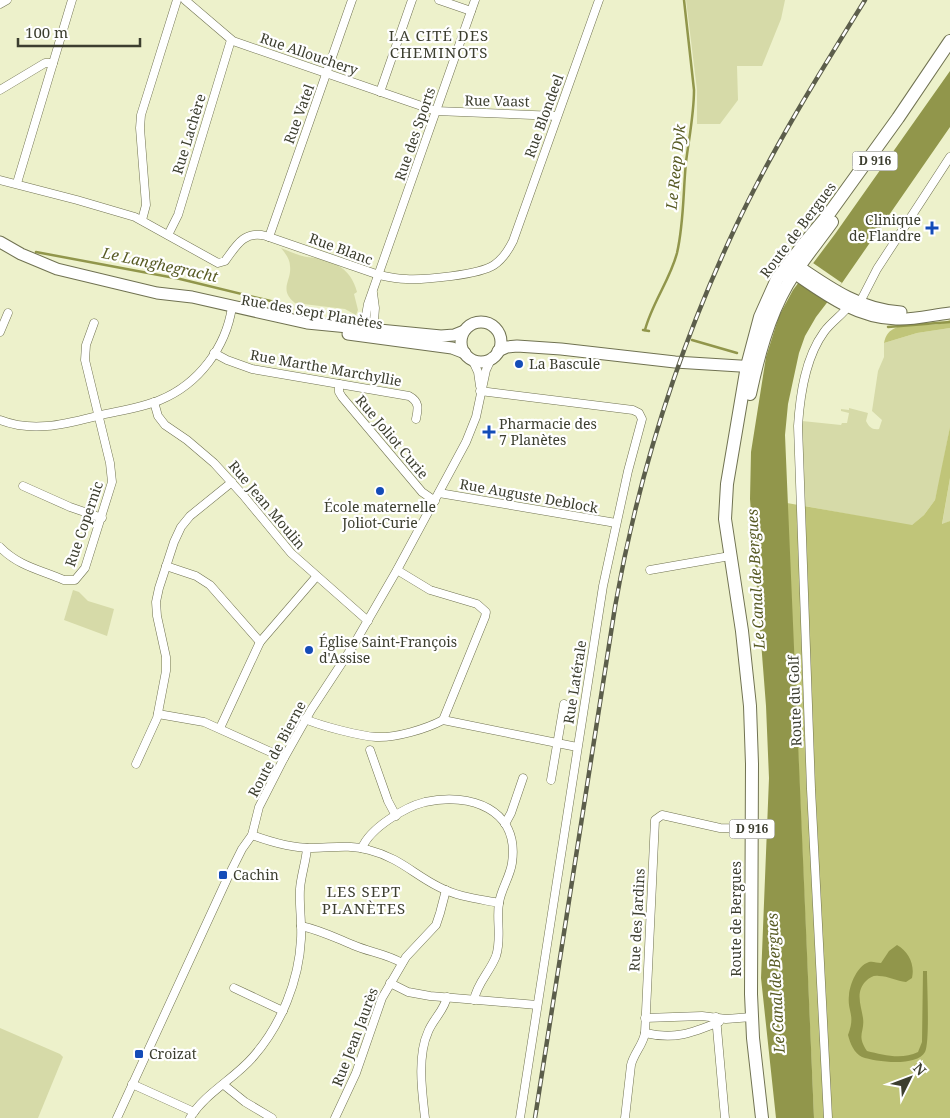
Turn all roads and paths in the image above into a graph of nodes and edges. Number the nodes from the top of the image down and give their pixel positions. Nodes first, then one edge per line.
1 (8, 0) edge
2 (72, 0) edge
3 (176, 0) edge
4 (184, 0) edge
5 (352, 0) edge
6 (412, 0) edge
7 (439, 0) edge
8 (475, 0) edge
9 (599, 0) edge
10 (193, 3) edge
11 (0, 4) edge
12 (471, 11) junction
13 (231, 40) junction
14 (947, 46) edge
15 (52, 63) junction
16 (327, 74) junction
17 (0, 90) edge
18 (380, 92) junction
19 (436, 111) junction
20 (557, 116) junction
21 (950, 157) edge
22 (0, 180) edge
23 (17, 183) junction
24 (142, 220) junction
25 (168, 235) junction
26 (269, 237) junction
27 (513, 241) joint
28 (0, 242) edge
29 (796, 270) junction
30 (379, 276) junction
31 (854, 305) junction
32 (950, 305) edge
33 (231, 310) junction
34 (8, 313) dead end
35 (950, 313) edge
36 (94, 323) dead end
37 (464, 331) junction
38 (0, 332) edge
39 (498, 332) junction
40 (368, 333) junction
41 (561, 349) junction
42 (214, 353) junction
43 (495, 354) junction
44 (468, 356) junction
45 (751, 369) junction
46 (339, 384) junction
47 (481, 392) junction
48 (154, 402) junction
49 (99, 416) junction
50 (416, 419) dead end
51 (0, 420) edge
52 (232, 482) junction
53 (23, 486) dead end
54 (439, 492) junction
55 (435, 500) junction
56 (102, 518) junction
57 (616, 523) junction
58 (0, 547) edge
59 (730, 556) junction
60 (166, 566) junction
61 (398, 570) junction
62 (650, 570) dead end
63 (316, 577) junction
64 (368, 621) junction
65 (260, 642) junction
66 (564, 704) dead end
67 (158, 714) junction
68 (305, 720) junction
69 (443, 720) junction
70 (220, 728) junction
71 (558, 743) junction
72 (577, 748) junction
73 (370, 750) dead end
74 (284, 758) junction
75 (136, 764) dead end
76 (523, 778) dead end
77 (551, 780) dead end
78 (396, 816) junction
79 (505, 824) junction
80 (752, 829) junction
81 (252, 835) junction
82 (307, 848) junction
83 (362, 848) junction
84 (446, 890) junction
85 (499, 903) junction
86 (301, 926) junction
87 (402, 963) junction
88 (390, 983) junction
89 (234, 988) dead end
90 (447, 998) junction
91 (474, 1000) junction
92 (537, 1005) junction
93 (283, 1011) junction
94 (752, 1017) junction
95 (645, 1018) junction
96 (716, 1020) junction
97 (645, 1033) junction
98 (132, 1084) junction
99 (224, 1084) junction
100 (192, 1115) edge
101 (116, 1118) edge
102 (272, 1118) edge
103 (335, 1118) edge
104 (425, 1118) edge
105 (520, 1118) edge
106 (625, 1118) edge
107 (725, 1118) edge
108 (762, 1118) edge
109 (828, 1118) edge

1 - 11 street
2 - 15 street
3 - 24 street
4 - 10 street, Rue Allouchery
5 - 16 street, Rue Vatel
6 - 18 street
7 - 12 street
8 - 12 street, Rue des Sports
9 - 20 street, Rue Blondeel
10 - 13 street, Rue Allouchery
12 - 19 street, Rue des Sports
13 - 16 street, Rue Allouchery
13 - 25 street, Rue Lachère
14 - 29 main road, Route de Bergues / D 916
15 - 17 street
15 - 23 street
16 - 18 street, Rue Allouchery
16 - 26 street, Rue Vatel
18 - 19 street, Rue Allouchery
19 - 20 street, Rue Vaast
19 - 30 street, Rue des Sports
20 - 27 street, Rue Blondeel
21 - 31 street, Route du Golf
22 - 23 street
23 - 24 street
24 - 25 street
25 - 26 street, Rue Blanc
26 - 30 street, Rue Blanc
27 - 30 street, Rue Blanc
28 - 33 street, Rue des Sept Planètes
29 - 31 street
29 - 45 main road, Route de Bergues / D 916
30 - 40 street, Rue des Sports
31 - 32 street
31 - 35 street
31 - 109 street, Route du Golf
33 - 40 street, Rue des Sept Planètes
33 - 42 street
34 - 38 street
36 - 49 street, Rue Copernic
37 - 39 street
37 - 40 street, Rue des Sept Planètes
37 - 44 street
39 - 41 street
39 - 43 street
40 - 44 street, Rue des Sept Planètes
41 - 43 street
41 - 45 street
42 - 46 street, Rue Marthe Marchyllie
42 - 48 street
43 - 44 street
43 - 47 street, Route de Bierne
44 - 47 street, Route de Bierne
45 - 59 main road, Route de Bergues / D 916
46 - 50 street, Rue Marthe Marchyllie
46 - 55 street, Rue Joliot Curie
47 - 54 street, Route de Bierne
47 - 57 street, Rue Latérale
48 - 49 street
48 - 52 street, Rue Jean Moulin
49 - 51 street
49 - 56 street, Rue Copernic
52 - 60 street
52 - 63 street, Rue Jean Moulin
53 - 56 street
54 - 55 street, Route de Bierne
54 - 57 street, Rue Auguste Deblock
55 - 61 street, Route de Bierne
56 - 58 street, Rue Copernic
57 - 72 street, Rue Latérale
59 - 62 street
59 - 80 main road, Route de Bergues / D 916
60 - 65 street
60 - 67 street
61 - 64 street, Route de Bierne
61 - 69 street
63 - 64 street, Rue Jean Moulin
63 - 65 street
64 - 68 street, Route de Bierne
65 - 70 street
66 - 71 street
67 - 70 street
67 - 75 street
68 - 69 street
68 - 74 street, Route de Bierne
69 - 71 street
70 - 74 street
71 - 72 street
71 - 77 street
72 - 92 street, Rue Latérale
73 - 78 street
74 - 81 street, Route de Bierne
76 - 79 street
78 - 79 street
78 - 83 street
79 - 85 street
80 - 94 main road, Route de Bergues / D 916
80 - 95 street, Rue des Jardins
81 - 82 street
81 - 98 street, Route de Bierne
82 - 83 street
82 - 86 street
83 - 84 street
84 - 85 street
84 - 87 street, Rue Jean Jaurès
85 - 91 street
86 - 87 street
86 - 93 street
87 - 88 street, Rue Jean Jaurès
88 - 90 street
88 - 103 street, Rue Jean Jaurès
89 - 93 street
90 - 91 street
90 - 104 street
91 - 92 street
92 - 105 street, Rue Latérale
93 - 99 street
94 - 96 street
94 - 108 main road, Route de Bergues / D 916
95 - 96 street
95 - 97 street, Rue des Jardins
96 - 97 street
96 - 107 street
97 - 106 street, Rue des Jardins
98 - 100 street
98 - 101 street, Route de Bierne
99 - 100 street
99 - 102 street

